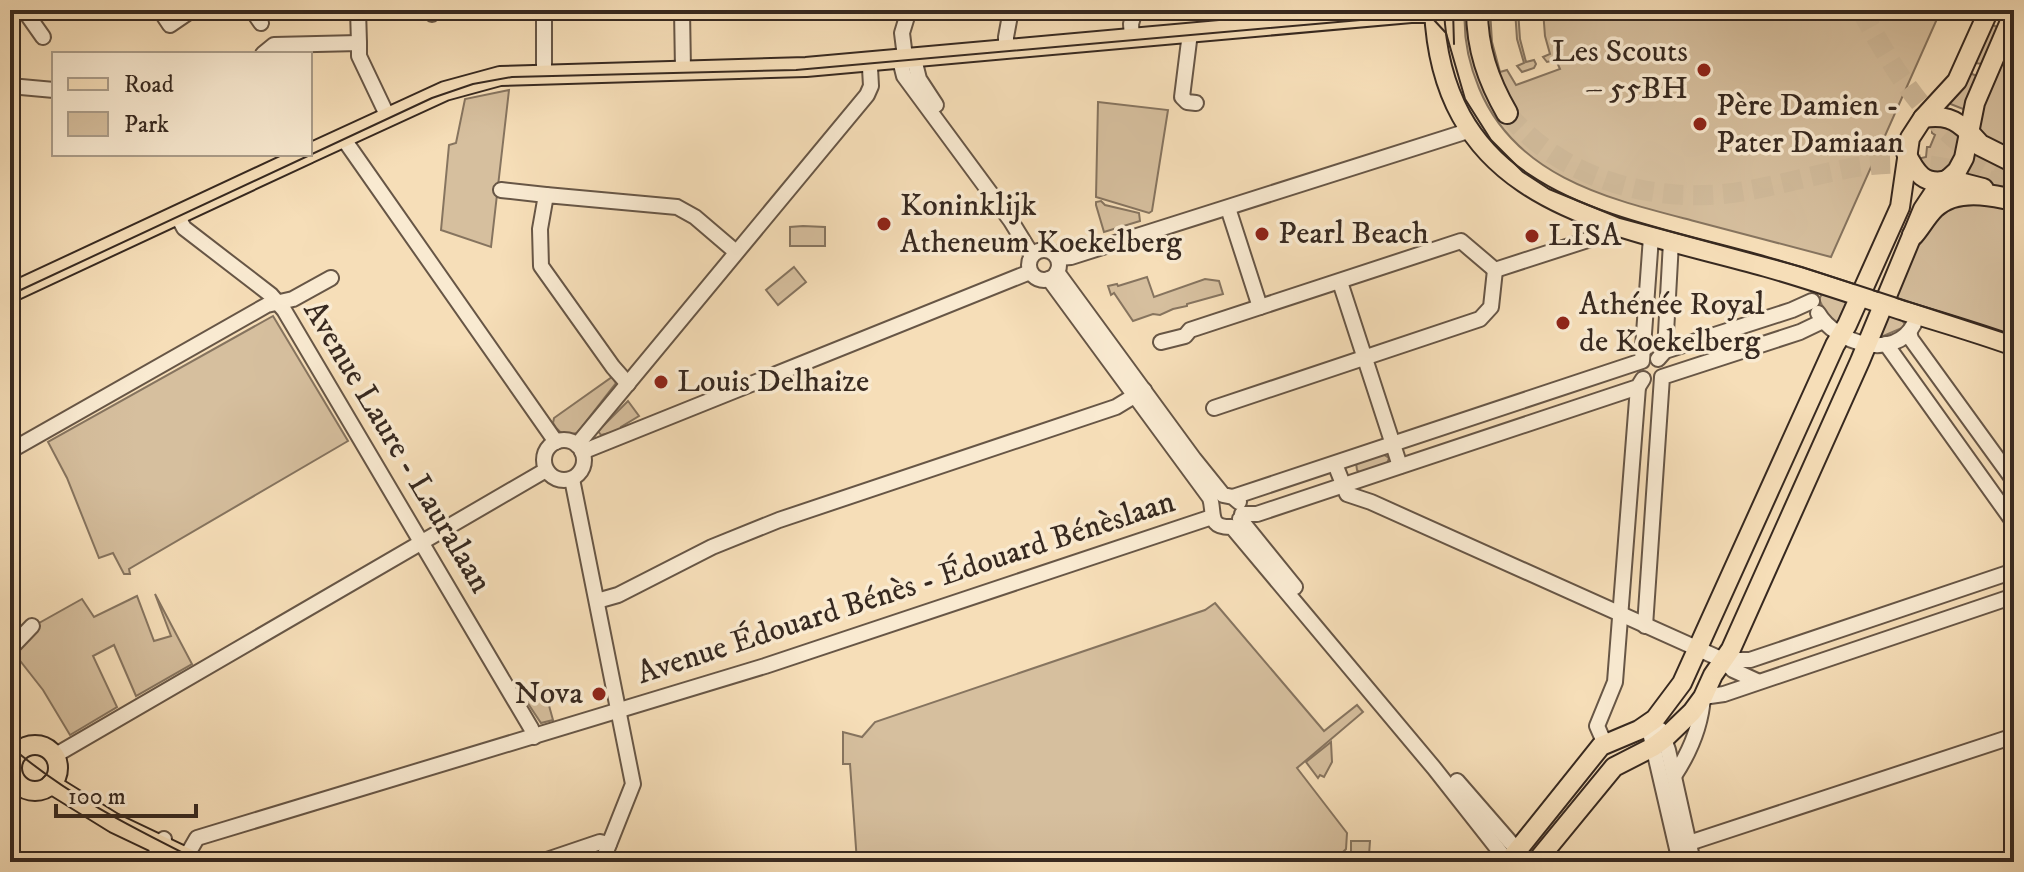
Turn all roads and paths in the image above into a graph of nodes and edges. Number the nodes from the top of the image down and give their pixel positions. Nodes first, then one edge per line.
1 (24, 10) edge
2 (160, 10) edge
3 (192, 10) edge
4 (358, 10) edge
5 (544, 10) edge
6 (682, 10) edge
7 (909, 10) edge
8 (1011, 10) edge
9 (1135, 10) edge
10 (1477, 10) edge
11 (1989, 10) edge
12 (1434, 12) edge
13 (2014, 12) edge
14 (1190, 33) junction
15 (43, 37) dead end
16 (1132, 38) junction
17 (359, 43) junction
18 (1006, 50) junction
19 (265, 52) edge
20 (911, 60) junction
21 (870, 68) junction
22 (761, 69) junction
23 (683, 70) junction
24 (544, 73) junction
25 (10, 86) edge
26 (52, 90) edge
27 (1196, 103) dead end
28 (1507, 113) tunnel mouth
29 (388, 117) junction
30 (1923, 118) junction
31 (1471, 130) junction
32 (1969, 133) junction
33 (343, 138) junction
34 (312, 153) edge
35 (1906, 153) junction
36 (288, 158) edge
37 (2014, 162) edge
38 (1948, 180) junction
39 (501, 190) dead end
40 (546, 195) junction
41 (2009, 200) edge
42 (1228, 208) junction
43 (177, 215) junction
44 (1597, 220) junction
45 (1913, 235) junction
46 (1651, 237) junction
47 (1671, 242) junction
48 (736, 252) junction
49 (1036, 252) junction
50 (1055, 270) junction
51 (1495, 270) junction
52 (1030, 272) junction
53 (331, 278) dead end
54 (1340, 282) junction
55 (1813, 292) junction
56 (10, 293) edge
57 (1859, 296) junction
58 (280, 304) junction
59 (1883, 304) junction
60 (1260, 307) junction
61 (1792, 310) junction
62 (1823, 321) junction
63 (1913, 323) junction
64 (1800, 332) junction
65 (1840, 336) junction
66 (1161, 342) dead end
67 (1876, 344) junction
68 (2014, 346) edge
69 (1919, 348) junction
70 (1662, 355) junction
71 (1364, 356) junction
72 (1642, 361) junction
73 (1899, 362) junction
74 (1662, 377) junction
75 (1640, 383) junction
76 (628, 384) junction
77 (1139, 393) junction
78 (1214, 408) dead end
79 (594, 423) junction
80 (609, 440) junction
81 (556, 442) junction
82 (1394, 444) junction
83 (580, 448) junction
84 (10, 451) edge
85 (1335, 464) junction
86 (1400, 466) junction
87 (546, 470) junction
88 (572, 479) junction
89 (2014, 481) edge
90 (1343, 486) junction
91 (1220, 503) junction
92 (1238, 520) junction
93 (2014, 523) edge
94 (421, 543) junction
95 (2014, 571) edge
96 (2014, 596) edge
97 (597, 601) junction
98 (1621, 616) junction
99 (32, 626) dead end
100 (1645, 626) junction
101 (10, 649) edge
102 (1698, 650) junction
103 (1723, 660) junction
104 (1750, 660) junction
105 (1754, 680) junction
106 (1703, 697) junction
107 (619, 712) junction
108 (1652, 722) junction
109 (2014, 736) edge
110 (534, 737) junction
111 (1604, 742) junction
112 (1659, 743) junction
113 (12, 756) edge
114 (54, 756) junction
115 (1674, 776) junction
116 (53, 780) junction
117 (14, 785) edge
118 (162, 843) junction
119 (609, 844) junction
120 (1682, 851) edge
121 (191, 859) edge
122 (1514, 860) edge
123 (146, 862) edge
124 (541, 862) edge
125 (602, 862) edge
126 (1536, 862) edge
127 (1693, 862) edge

1 - 15 street
2 - 3 street
4 - 17 street
5 - 24 street
6 - 23 street
7 - 20 street
8 - 18 street
9 - 16 street
10 - 28 highway
11 - 30 main road
12 - 14 main road
12 - 31 main road
13 - 32 main road
14 - 16 main road
14 - 27 street
16 - 18 main road
17 - 19 street
17 - 29 street
18 - 20 main road
20 - 21 main road
20 - 22 main road
20 - 49 street
21 - 22 main road
21 - 48 street
22 - 23 main road
23 - 24 main road
24 - 29 main road
25 - 26 street
29 - 33 main road
30 - 32 main road
30 - 35 main road
31 - 42 street
31 - 44 main road
32 - 37 highway
32 - 38 main road
33 - 34 main road
33 - 81 street
35 - 38 main road
35 - 57 main road
36 - 43 main road
38 - 41 highway
38 - 45 main road
39 - 40 street
40 - 48 street
40 - 76 street
41 - 45 highway
42 - 50 street
42 - 60 street
43 - 56 main road
43 - 58 street, Avenue Laure - Lauralaan
44 - 46 main road
44 - 51 street
45 - 59 main road
46 - 47 main road
46 - 72 street
47 - 55 main road
47 - 70 street
48 - 76 street
49 - 50 street
49 - 52 street
50 - 52 street
50 - 77 street
51 - 54 street
51 - 71 street
52 - 80 street
53 - 58 street
54 - 60 street
54 - 71 street
55 - 57 main road
55 - 61 street, Avenue Édouard Bénès - Édouard Bénèslaan
55 - 62 street
57 - 59 main road
57 - 65 main road
58 - 84 street
58 - 94 street, Avenue Laure - Lauralaan
59 - 63 main road
59 - 67 main road
60 - 66 street
61 - 64 street
61 - 70 street, Avenue Édouard Bénès - Édouard Bénèslaan
62 - 64 street
62 - 65 street
63 - 67 street
63 - 68 main road
63 - 69 street
64 - 74 street
65 - 67 street
65 - 102 main road
67 - 73 street
67 - 103 main road
69 - 73 street
69 - 89 street
70 - 72 street, Avenue Édouard Bénès - Édouard Bénèslaan
70 - 74 street
71 - 78 street
71 - 82 street
72 - 75 street
72 - 82 street, Avenue Édouard Bénès - Édouard Bénèslaan
73 - 93 street
74 - 75 street
74 - 100 street
75 - 86 street
75 - 98 street
76 - 79 street
77 - 91 street
77 - 97 street
79 - 80 street
79 - 83 street
80 - 83 street
81 - 83 street
81 - 87 street
82 - 85 street, Avenue Édouard Bénès - Édouard Bénèslaan
82 - 86 street
83 - 88 street
85 - 90 street
85 - 91 street, Avenue Édouard Bénès - Édouard Bénèslaan
86 - 90 street
87 - 88 street
87 - 94 street
88 - 97 street
90 - 92 street
90 - 98 street
91 - 92 street
91 - 92 street
91 - 107 street, Avenue Édouard Bénès - Édouard Bénèslaan
92 - 122 street
94 - 110 street, Avenue Laure - Lauralaan
94 - 114 street
95 - 104 street
96 - 105 street
97 - 107 street
98 - 100 street
98 - 111 street
99 - 101 street
100 - 102 street
102 - 103 street
102 - 108 main road
103 - 104 street
103 - 105 street
103 - 106 main road
104 - 105 street
105 - 106 street
106 - 112 main road
106 - 115 street
107 - 110 street, Avenue Édouard Bénès - Édouard Bénèslaan
107 - 119 street
108 - 111 main road
108 - 112 street
109 - 120 street
110 - 121 street, Avenue Édouard Bénès - Édouard Bénèslaan
111 - 122 main road
112 - 115 street
112 - 120 street
112 - 126 main road
113 - 114 main road
113 - 117 main road
114 - 116 main road
115 - 120 street
116 - 117 main road
116 - 118 main road
118 - 121 main road
118 - 123 street
119 - 124 street
119 - 125 street
120 - 127 street

